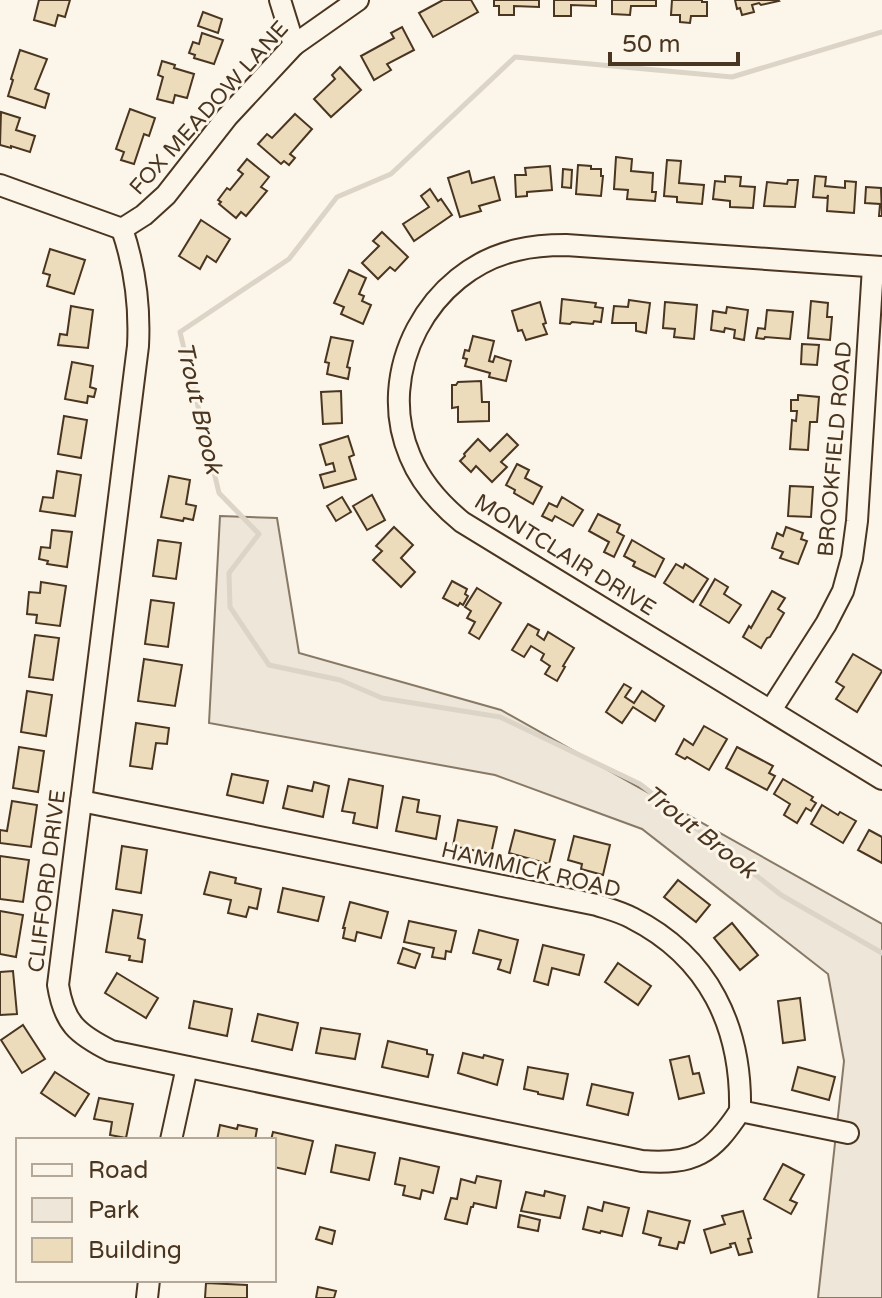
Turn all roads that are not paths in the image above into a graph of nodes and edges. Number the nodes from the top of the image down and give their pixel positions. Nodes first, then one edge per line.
1 (280, 0) edge
2 (358, 0) edge
3 (294, 45) junction
4 (0, 185) edge
5 (122, 229) junction
6 (878, 267) edge
7 (771, 710) junction
8 (882, 779) edge
9 (81, 801) junction
10 (187, 1067) junction
11 (740, 1111) junction
12 (848, 1133) dead end
13 (171, 1138) edge

1 - 3 street
2 - 3 street, FOX MEADOW LANE
3 - 5 street, FOX MEADOW LANE
4 - 5 street
5 - 9 street, CLIFFORD DRIVE
6 - 7 street, BROOKFIELD ROAD
6 - 7 street, MONTCLAIR DRIVE
7 - 8 street, MONTCLAIR DRIVE
9 - 10 street, CLIFFORD DRIVE
9 - 11 street, HAMMICK ROAD
10 - 11 street, CLIFFORD DRIVE
10 - 13 street
11 - 12 street

